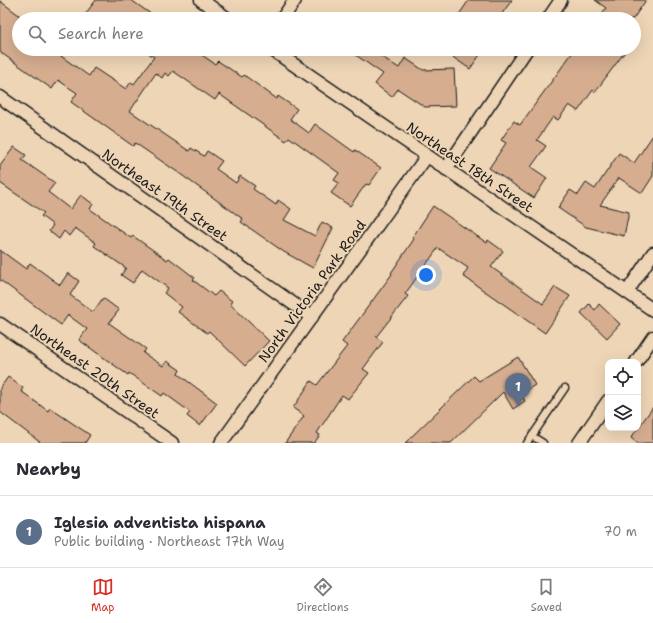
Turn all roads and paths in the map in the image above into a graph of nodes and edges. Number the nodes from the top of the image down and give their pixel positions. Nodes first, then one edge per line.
1 (201, 0) edge
2 (295, 0) edge
3 (561, 0) edge
4 (218, 12) edge
5 (287, 12) edge
6 (553, 12) edge
7 (281, 56) edge
8 (522, 56) edge
9 (0, 97) edge
10 (427, 156) junction
11 (446, 169) junction
12 (653, 252) edge
13 (626, 292) junction
14 (653, 310) edge
15 (312, 317) junction
16 (0, 324) edge
17 (653, 337) edge
18 (638, 359) edge
19 (565, 388) dead end
20 (605, 406) edge
21 (532, 436) junction
22 (172, 443) edge
23 (221, 443) edge
24 (527, 443) edge
25 (542, 443) edge
26 (579, 443) edge

1 - 4 street
2 - 5 street
3 - 6 street
7 - 10 street, Northeast 18th Street
8 - 11 street
9 - 15 street, Northeast 19th Street
10 - 11 street, Northeast 18th Street
10 - 15 street, North Victoria Park Road
11 - 13 street, Northeast 18th Street
12 - 13 street
13 - 14 street, Northeast 18th Street
15 - 23 street, North Victoria Park Road
16 - 22 street, Northeast 20th Street
17 - 18 street
19 - 21 lane
20 - 26 street
21 - 24 lane
21 - 25 lane

